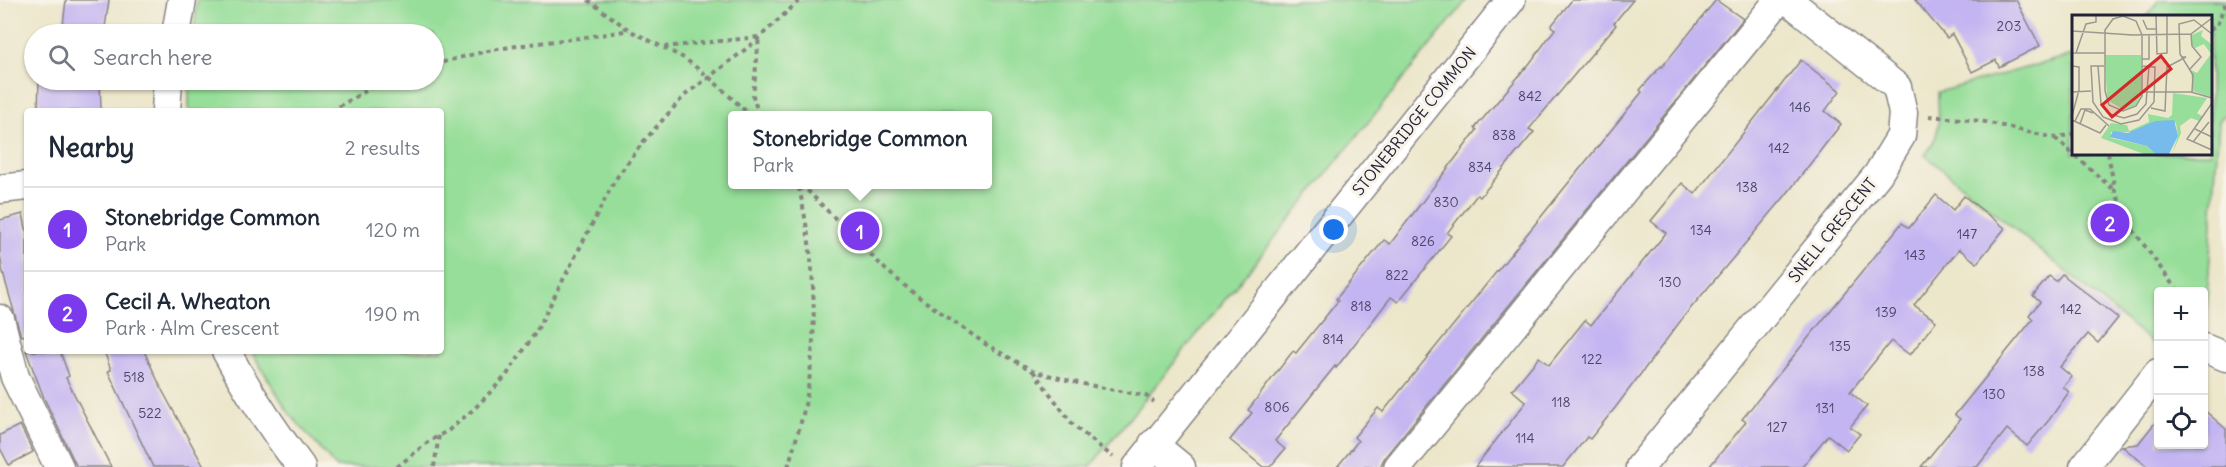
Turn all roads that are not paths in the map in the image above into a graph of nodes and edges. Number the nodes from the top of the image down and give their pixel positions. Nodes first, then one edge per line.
1 (182, 0) edge
2 (1511, 0) edge
3 (1779, 0) edge
4 (1788, 0) edge
5 (178, 24) edge
6 (167, 90) edge
7 (166, 108) edge
8 (24, 186) edge
9 (0, 189) edge
10 (0, 319) edge
11 (2208, 350) edge
12 (228, 354) edge
13 (2226, 357) edge
14 (2154, 378) edge
15 (1153, 444) junction
16 (1127, 464) edge
17 (59, 467) edge
18 (301, 467) edge
19 (1180, 467) edge
20 (1398, 467) edge
21 (1640, 467) edge
22 (2084, 467) edge

1 - 5 street
2 - 15 street, STONEBRIDGE COMMON
3 - 20 street
4 - 21 street, SNELL CRESCENT
6 - 7 street
8 - 9 street
10 - 17 street
11 - 13 street
12 - 18 street
14 - 22 street
15 - 16 street, STONEBRIDGE COMMON
15 - 19 street

